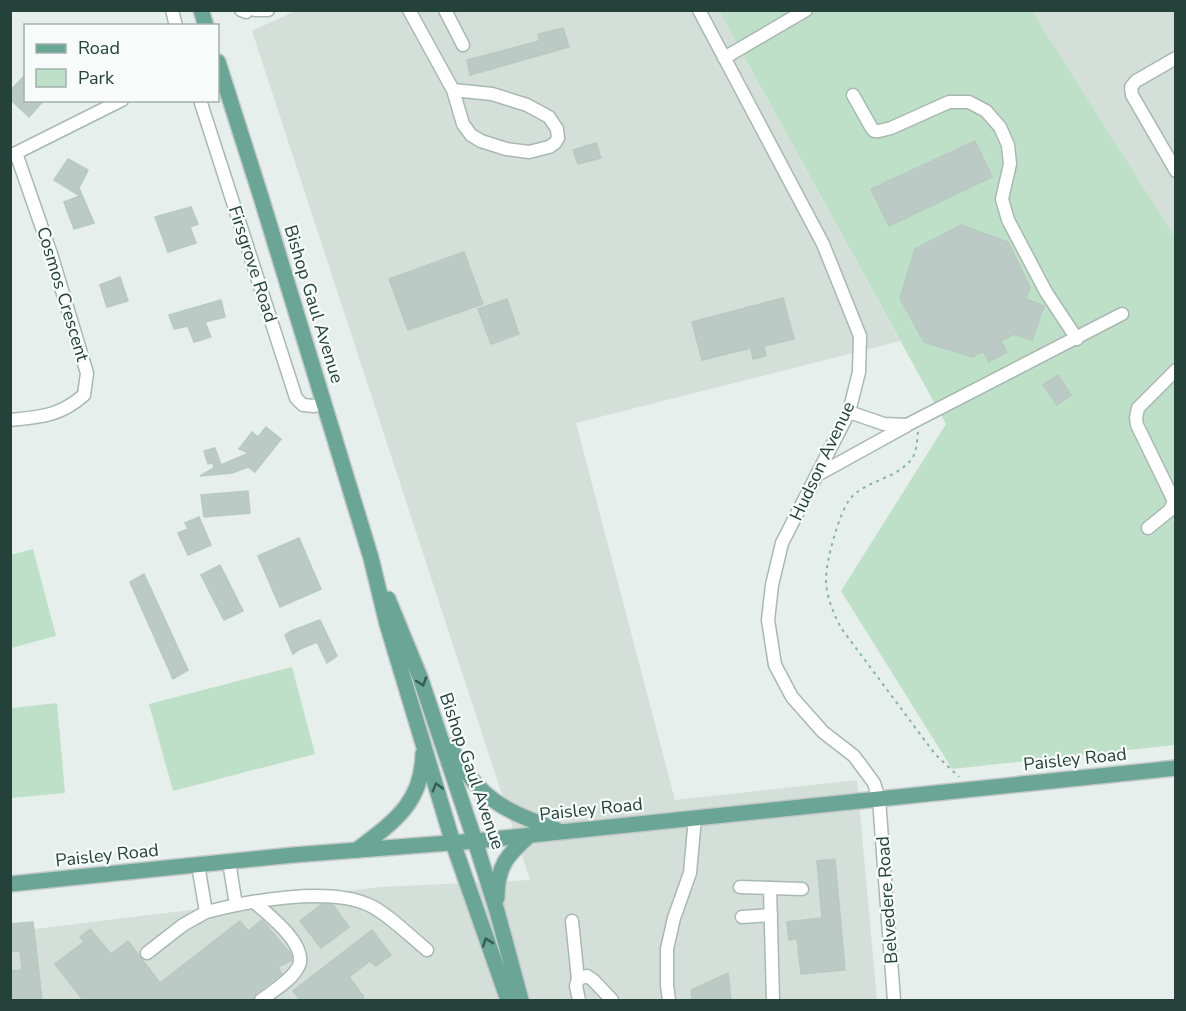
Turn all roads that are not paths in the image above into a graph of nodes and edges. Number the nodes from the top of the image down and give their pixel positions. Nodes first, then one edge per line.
1 (242, 10) edge
2 (249, 10) edge
3 (255, 10) edge
4 (268, 10) edge
5 (409, 10) edge
6 (445, 10) edge
7 (699, 10) edge
8 (806, 10) edge
9 (463, 45) dead end
10 (1176, 57) edge
11 (724, 58) junction
12 (219, 65) edge
13 (453, 90) junction
14 (853, 95) dead end
15 (118, 102) edge
16 (201, 102) edge
17 (13, 154) edge
18 (1176, 171) edge
19 (1122, 314) dead end
20 (1077, 339) junction
21 (1176, 370) edge
22 (323, 404) junction
23 (849, 412) junction
24 (10, 420) edge
25 (907, 425) junction
26 (818, 475) junction
27 (1149, 528) dead end
28 (371, 558) junction
29 (431, 712) junction
30 (424, 743) junction
31 (1176, 768) edge
32 (879, 799) junction
33 (695, 818) junction
34 (559, 831) junction
35 (530, 835) junction
36 (475, 841) junction
37 (453, 843) junction
38 (357, 850) junction
39 (229, 862) junction
40 (198, 865) junction
41 (10, 884) edge
42 (740, 887) dead end
43 (770, 888) junction
44 (802, 889) dead end
45 (254, 902) junction
46 (236, 905) junction
47 (497, 911) junction
48 (206, 912) junction
49 (771, 915) junction
50 (742, 917) dead end
51 (572, 921) dead end
52 (428, 950) dead end
53 (147, 953) dead end
54 (578, 979) junction
55 (261, 1000) edge
56 (508, 1000) edge
57 (521, 1000) edge
58 (579, 1000) edge
59 (612, 1000) edge
60 (669, 1000) edge
61 (773, 1000) edge
62 (894, 1000) edge

1 - 2 street
3 - 4 street
5 - 13 street
6 - 9 street
7 - 11 street, Hudson Avenue
8 - 11 street
10 - 18 street
11 - 23 street, Hudson Avenue
12 - 22 main road, Bishop Gaul Avenue
13 - 13 street
14 - 20 street
15 - 17 street
16 - 22 street, Firsgrove Road
17 - 24 street, Cosmos Crescent
19 - 20 street
20 - 25 street
21 - 27 street
22 - 28 main road, Bishop Gaul Avenue
23 - 25 street
23 - 26 street, Hudson Avenue
25 - 26 street
26 - 32 street, Hudson Avenue
28 -> 29 main road, Bishop Gaul Avenue
28 - 30 main road, Bishop Gaul Avenue
29 - 34 main road
29 - 36 main road, Bishop Gaul Avenue
37 -> 30 main road, Bishop Gaul Avenue
30 - 38 main road
31 - 32 main road, Paisley Road
32 - 33 main road, Paisley Road
32 - 62 street, Belvedere Road
33 - 34 main road, Paisley Road
33 - 60 street
34 - 35 main road, Paisley Road
35 - 36 main road, Paisley Road
35 - 47 main road
36 - 37 main road, Paisley Road
36 - 47 main road, Bishop Gaul Avenue
37 - 38 main road, Paisley Road
56 -> 37 main road, Bishop Gaul Avenue
38 - 39 main road, Paisley Road
39 - 40 main road, Paisley Road
39 - 46 street
40 - 41 main road, Paisley Road
40 - 48 street
42 - 43 street
43 - 44 street
43 - 49 street
45 - 46 street
45 - 52 street
45 - 55 street
46 - 48 street
47 - 57 main road, Bishop Gaul Avenue
48 - 53 street
49 - 50 street
49 - 61 street
51 - 54 street
54 - 58 street
54 - 59 street

